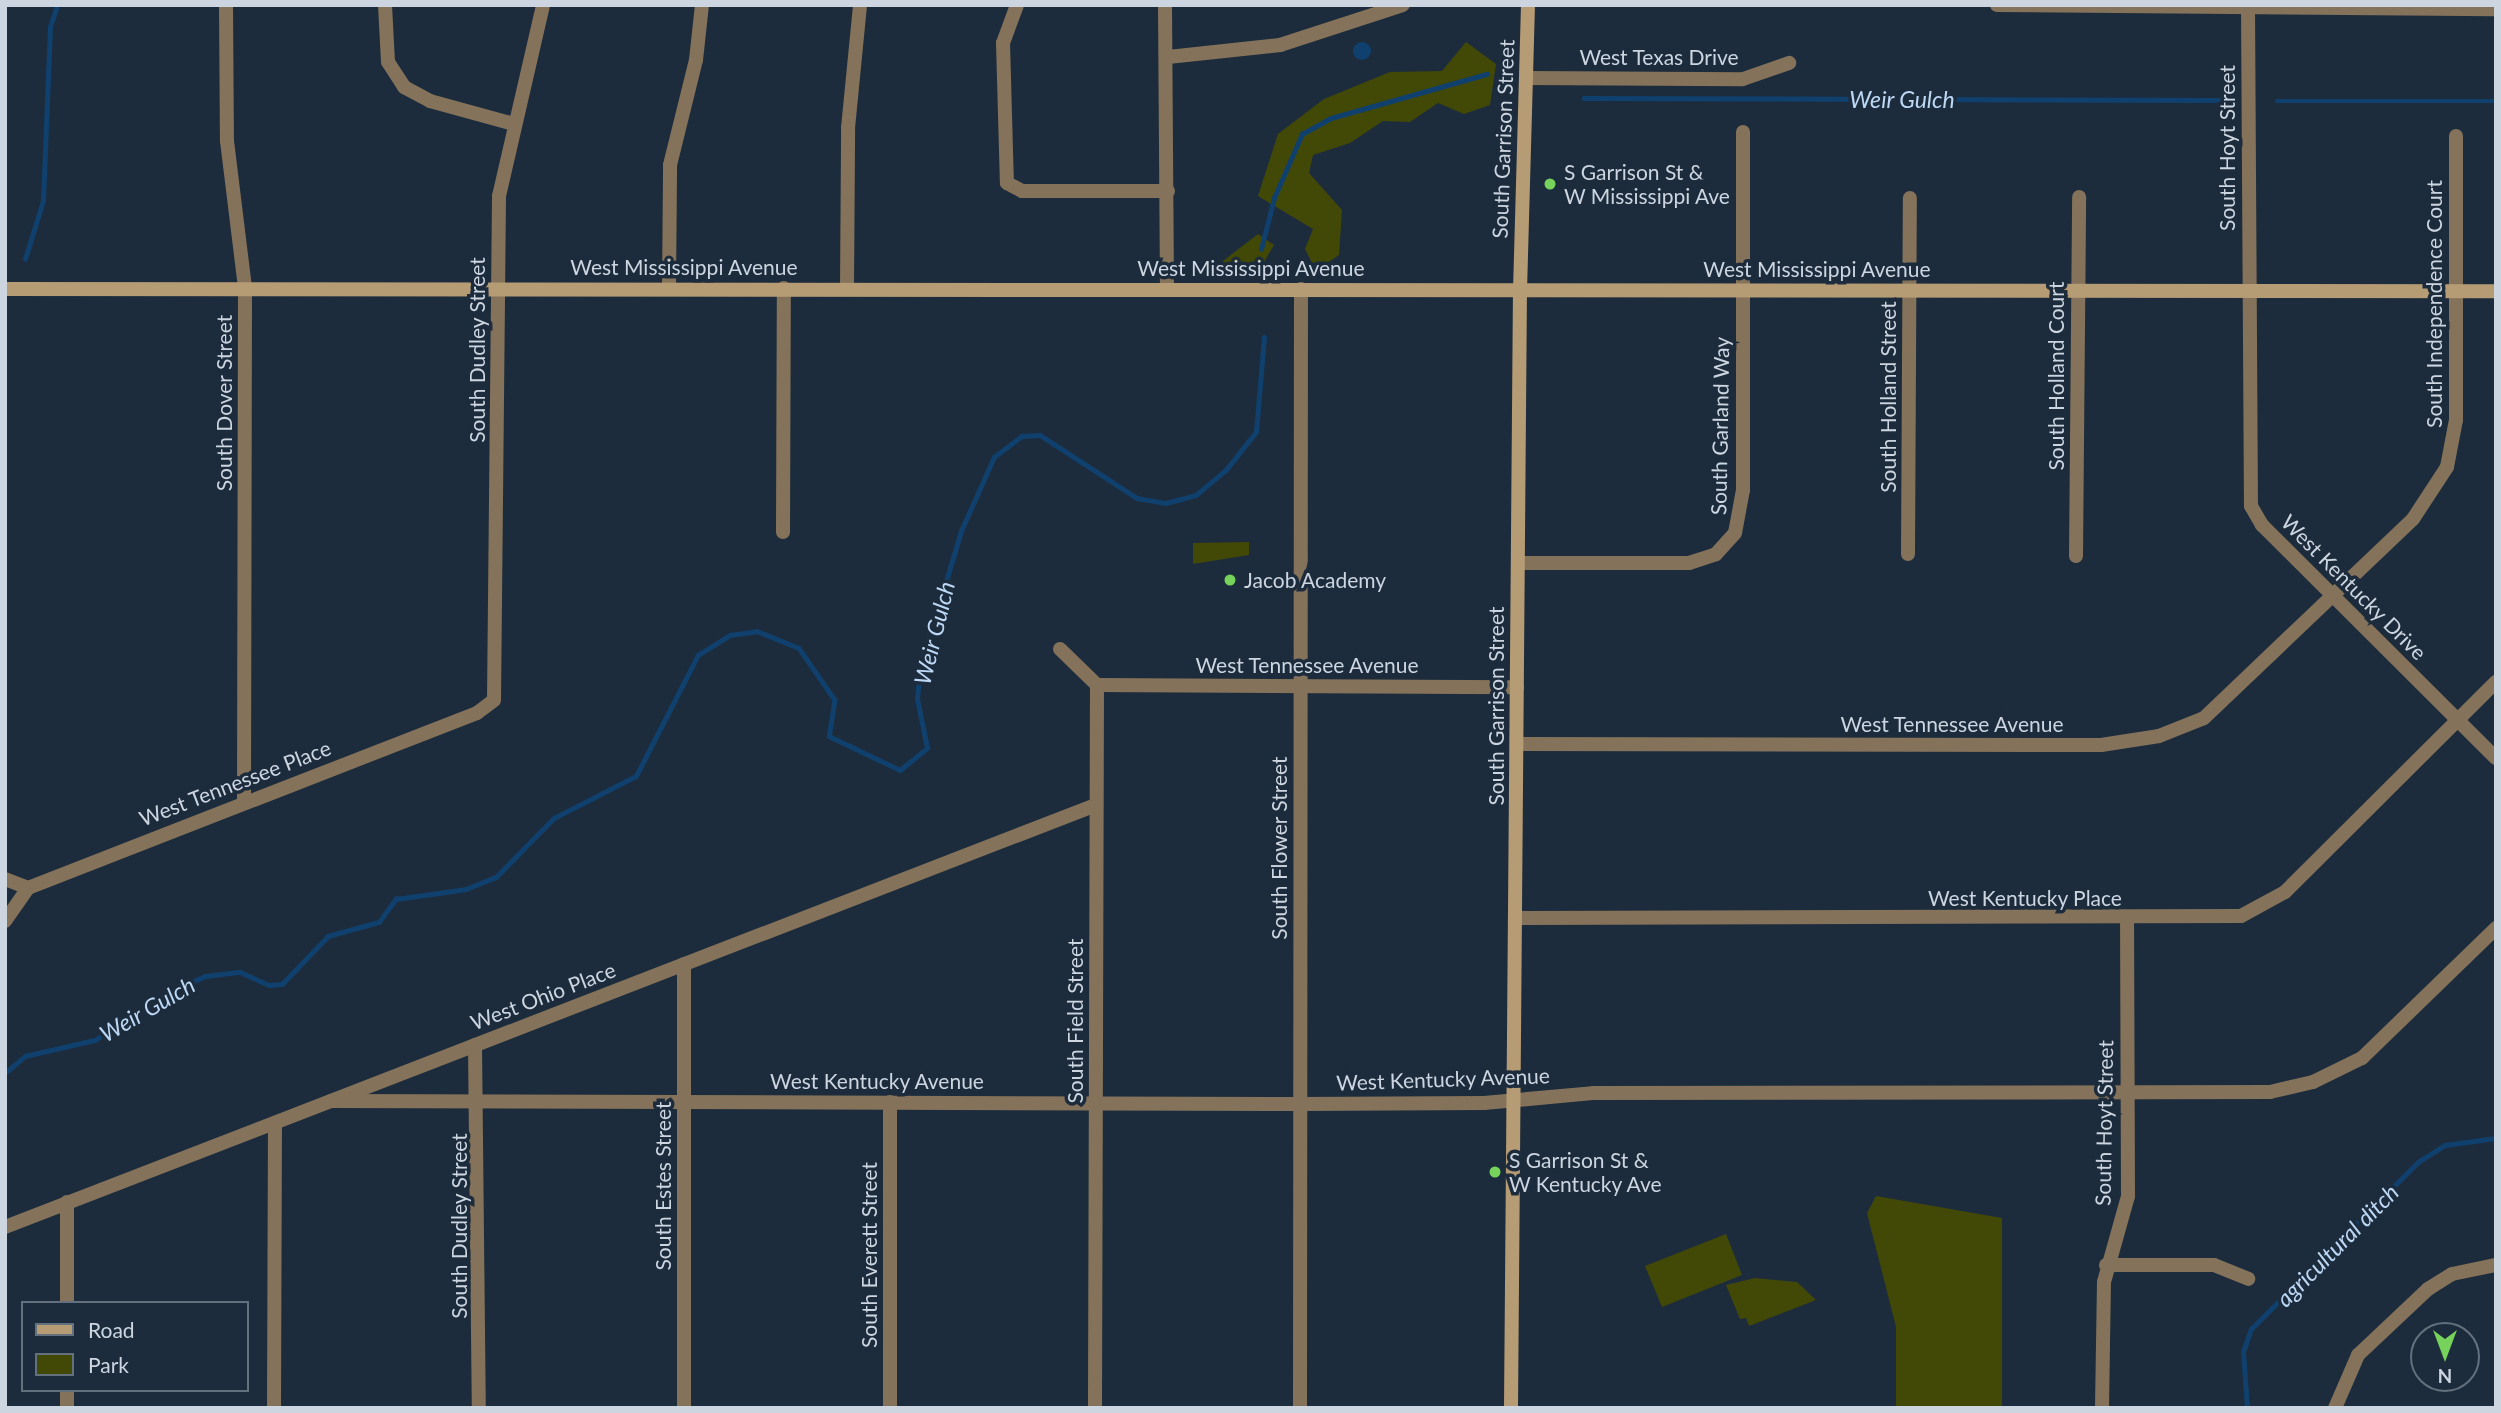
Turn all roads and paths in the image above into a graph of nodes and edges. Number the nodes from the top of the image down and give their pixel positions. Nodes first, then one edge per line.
1 (226, 5) edge
2 (385, 5) edge
3 (543, 5) edge
4 (702, 5) edge
5 (860, 5) edge
6 (1017, 5) edge
7 (1165, 5) edge
8 (1403, 5) edge
9 (1528, 5) edge
10 (1997, 5) edge
11 (2086, 7) edge
12 (2248, 7) edge
13 (2416, 7) edge
14 (2496, 9) edge
15 (1168, 57) junction
16 (1789, 62) dead end
17 (1526, 78) junction
18 (514, 124) junction
19 (1743, 132) dead end
20 (2456, 136) dead end
21 (1168, 191) junction
22 (2079, 197) dead end
23 (1910, 198) dead end
24 (245, 287) junction
25 (498, 288) junction
26 (669, 288) junction
27 (5, 289) edge
28 (784, 289) junction
29 (847, 289) junction
30 (1167, 289) junction
31 (1301, 289) junction
32 (1743, 290) junction
33 (1910, 290) junction
34 (1520, 291) junction
35 (2078, 291) junction
36 (2247, 291) junction
37 (2455, 291) junction
38 (2496, 291) edge
39 (783, 532) dead end
40 (1908, 554) dead end
41 (2076, 556) dead end
42 (1518, 562) junction
43 (2334, 596) junction
44 (1060, 649) dead end
45 (2496, 682) edge
46 (1097, 685) junction
47 (1300, 686) junction
48 (1517, 687) junction
49 (494, 700) joint
50 (2458, 720) junction
51 (1517, 744) junction
52 (2496, 758) edge
53 (244, 802) junction
54 (1096, 805) junction
55 (5, 878) edge
56 (28, 888) junction
57 (1515, 918) junction
58 (2127, 919) junction
59 (5, 921) edge
60 (2496, 928) edge
61 (684, 964) junction
62 (475, 1045) junction
63 (2127, 1093) junction
64 (480, 1100) junction
65 (331, 1101) junction
66 (684, 1102) junction
67 (890, 1102) junction
68 (1513, 1102) junction
69 (1096, 1103) junction
70 (1301, 1104) junction
71 (275, 1123) junction
72 (67, 1202) junction
73 (5, 1227) edge
74 (2106, 1265) junction
75 (2496, 1265) edge
76 (2248, 1279) dead end
77 (67, 1301) edge
78 (274, 1408) edge
79 (479, 1408) edge
80 (684, 1408) edge
81 (890, 1408) edge
82 (1095, 1408) edge
83 (1300, 1408) edge
84 (1511, 1408) edge
85 (2102, 1408) edge
86 (2335, 1408) edge

1 - 24 street, South Dover Street
2 - 18 street
3 - 18 street, South Dudley Street
4 - 26 street
5 - 29 street
6 - 21 street
7 - 15 street
8 - 15 street
9 - 17 main road, South Garrison Street
10 - 11 street
11 - 12 street
12 - 13 street
12 - 36 street, South Hoyt Street
13 - 14 street
15 - 21 street
16 - 17 street, West Texas Drive
17 - 34 main road, South Garrison Street
18 - 25 street, South Dudley Street
19 - 32 street, South Garland Way
20 - 37 street, South Independence Court
21 - 30 street
22 - 35 street, South Holland Court
23 - 33 street, South Holland Street
24 - 25 main road, West Mississippi Avenue
24 - 27 main road, West Mississippi Avenue
24 - 53 street, South Dover Street
25 - 26 main road, West Mississippi Avenue
25 - 49 street, South Dudley Street
26 - 28 main road, West Mississippi Avenue
28 - 29 main road, West Mississippi Avenue
28 - 39 street
29 - 30 main road, West Mississippi Avenue
30 - 31 main road, West Mississippi Avenue
31 - 34 main road, West Mississippi Avenue
31 - 47 street, South Flower Street
32 - 33 main road, West Mississippi Avenue
32 - 34 main road, West Mississippi Avenue
32 - 42 street, South Garland Way
33 - 35 main road, West Mississippi Avenue
33 - 40 street, South Holland Street
34 - 42 main road, South Garrison Street
35 - 36 main road, West Mississippi Avenue
35 - 41 street, South Holland Court
36 - 37 main road, West Mississippi Avenue
36 - 43 street, West Kentucky Drive
37 - 38 main road, West Mississippi Avenue
37 - 43 street, South Independence Court
42 - 48 main road, South Garrison Street
43 - 50 street, West Kentucky Drive
43 - 51 street, West Tennessee Avenue
44 - 46 street
45 - 50 street, West Kentucky Place
46 - 47 street, West Tennessee Avenue
46 - 54 street, South Field Street
47 - 48 street, West Tennessee Avenue
47 - 70 street, South Flower Street
48 - 51 main road, South Garrison Street
49 - 53 street, West Tennessee Place
50 - 52 street, West Kentucky Drive
50 - 58 street, West Kentucky Place
51 - 57 main road, South Garrison Street
53 - 56 street, West Tennessee Place
54 - 61 street, West Ohio Place
54 - 69 street, South Field Street
55 - 56 street
56 - 59 street
57 - 58 street, West Kentucky Place
57 - 68 main road, South Garrison Street
58 - 63 street, South Hoyt Street
60 - 63 street, West Kentucky Avenue
61 - 62 street, West Ohio Place
61 - 66 street, South Estes Street
62 - 64 street, South Dudley Street
62 - 65 street, West Ohio Place
63 - 68 street, West Kentucky Avenue
63 - 74 street, South Hoyt Street
64 - 65 street, West Kentucky Avenue
64 - 66 street, West Kentucky Avenue
64 - 79 street, South Dudley Street
65 - 71 street, West Ohio Place
66 - 67 street, West Kentucky Avenue
66 - 80 street, South Estes Street
67 - 69 street, West Kentucky Avenue
67 - 81 street, South Everett Street
68 - 70 street, West Kentucky Avenue
68 - 84 main road, South Garrison Street
69 - 70 street, West Kentucky Avenue
69 - 82 street, South Field Street
70 - 83 street, South Flower Street
71 - 72 street, West Ohio Place
71 - 78 street
72 - 73 street, West Ohio Place
72 - 77 street
74 - 76 street
74 - 85 street, South Hoyt Street
75 - 86 street

